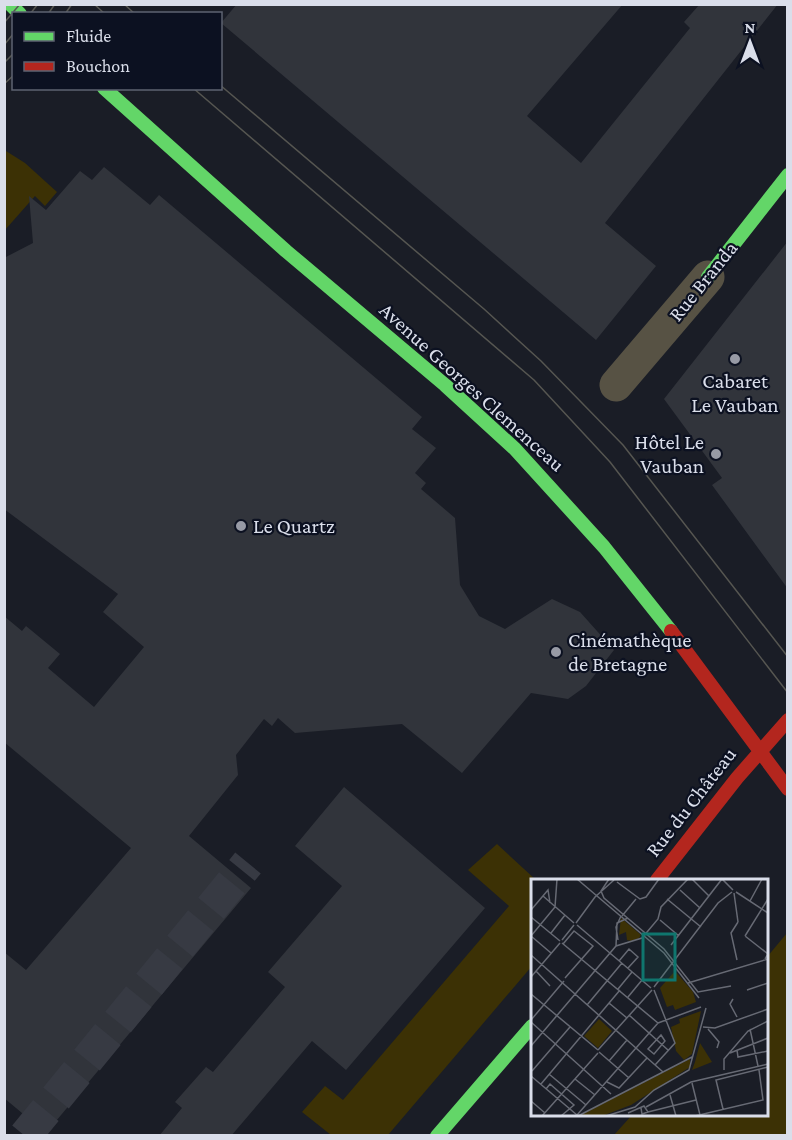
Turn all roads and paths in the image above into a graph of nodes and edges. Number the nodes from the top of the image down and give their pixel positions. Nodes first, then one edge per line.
1 (106, 90) edge
2 (788, 175) edge
3 (708, 277) joint
4 (616, 385) dead end
5 (788, 720) edge
6 (758, 750) junction
7 (788, 789) edge
8 (658, 879) edge
9 (531, 1027) edge
10 (437, 1136) edge

1 - 6 main road, Avenue Georges Clemenceau
2 - 3 main road, Rue Branda
3 - 4 street, Rue Branda
5 - 6 main road, Rue du Château
6 - 7 main road, Avenue Georges Clemenceau
6 - 8 main road, Rue du Château
9 - 10 main road

